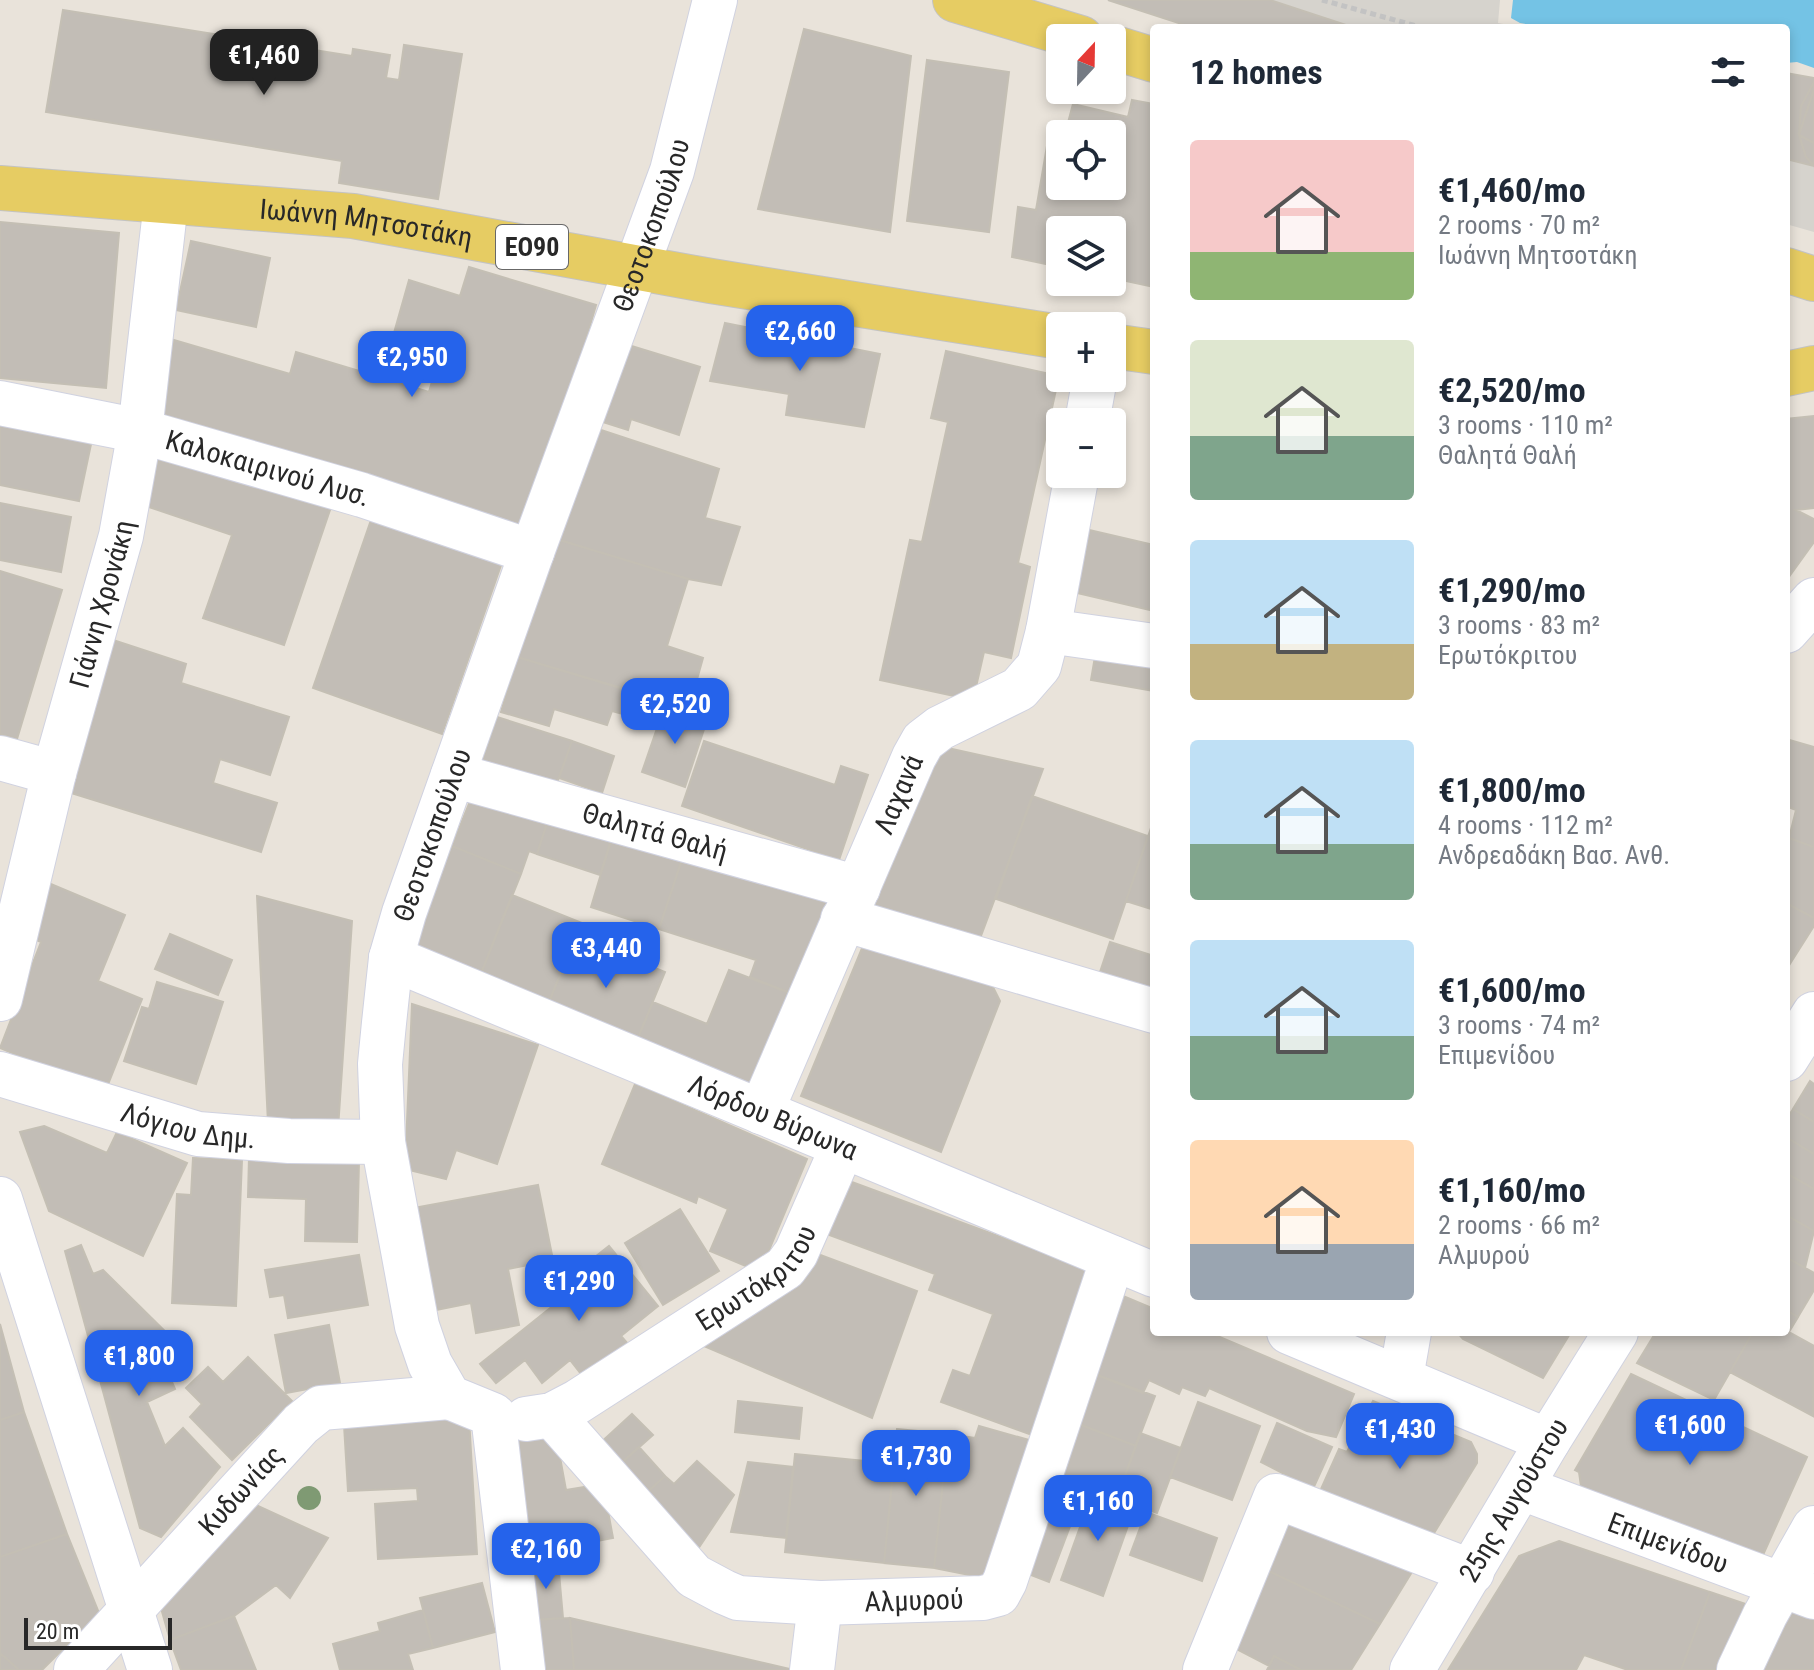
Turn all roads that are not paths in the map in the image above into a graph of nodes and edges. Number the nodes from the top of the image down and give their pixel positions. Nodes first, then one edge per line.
1 (715, 0) edge
2 (955, 0) edge
3 (1046, 27) edge
4 (1126, 51) edge
5 (1150, 59) edge
6 (0, 187) edge
7 (166, 202) junction
8 (638, 267) junction
9 (1790, 271) edge
10 (1814, 279) edge
11 (1046, 335) edge
12 (1126, 348) edge
13 (1150, 351) edge
14 (1814, 368) edge
15 (1790, 373) edge
16 (0, 403) edge
17 (140, 431) junction
18 (1074, 488) edge
19 (532, 552) junction
20 (1814, 600) edge
21 (1790, 627) edge
22 (1048, 631) junction
23 (1150, 645) edge
24 (0, 758) edge
25 (54, 773) junction
26 (453, 775) junction
27 (850, 904) junction
28 (391, 958) junction
29 (0, 999) edge
30 (1150, 1010) edge
31 (0, 1074) edge
32 (761, 1112) junction
33 (383, 1142) junction
34 (843, 1146) junction
35 (0, 1199) edge
36 (1113, 1258) junction
37 (1150, 1273) edge
38 (1307, 1336) edge
39 (1408, 1336) edge
40 (1614, 1336) edge
41 (1343, 1344) edge
42 (1401, 1378) junction
43 (449, 1397) junction
44 (493, 1415) junction
45 (552, 1415) junction
46 (1548, 1441) junction
47 (1522, 1488) junction
48 (1814, 1528) edge
49 (1472, 1572) junction
50 (1798, 1591) edge
51 (820, 1603) junction
52 (132, 1609) junction
53 (76, 1670) edge
54 (150, 1670) edge
55 (523, 1670) edge
56 (812, 1670) edge
57 (1205, 1670) edge
58 (1412, 1670) edge
59 (1739, 1670) edge

1 - 8 street, Θεοτοκοπούλου
2 - 3 main road
4 - 5 main road
6 - 7 main road, Ιωάννη Μητσοτάκη / ΕΟ90
7 - 8 main road, Ιωάννη Μητσοτάκη / ΕΟ90
7 - 17 street, Γιάννη Χρονάκη
8 - 11 main road, Ιωάννη Μητσοτάκη / ΕΟ90
8 - 19 street, Θεοτοκοπούλου
9 - 10 main road
12 - 13 main road
14 - 15 main road
16 - 17 street, Καλοκαιρινού Λυσ.
17 - 19 street, Καλοκαιρινού Λυσ.
17 - 25 street, Γιάννη Χρονάκη
18 - 22 street, Λαχανά
19 - 26 street, Θεοτοκοπούλου
20 - 21 street
22 - 23 street
22 - 27 street, Λαχανά
24 - 25 street
25 - 29 street, Γιάννη Χρονάκη
26 - 27 street, Θαλητά Θαλή
26 - 28 street, Θεοτοκοπούλου
27 - 30 street, Θαλητά Θαλή
27 - 32 street, Λαχανά
28 - 32 street, Λόρδου Βύρωνα
28 - 33 street, Θεοτοκοπούλου
31 - 33 street, Λόγιου Δημ.
32 - 34 street, Λόρδου Βύρωνα
33 - 43 street, Θεοτοκοπούλου
34 - 36 street, Λόρδου Βύρωνα
34 - 45 street, Ερωτόκριτου
35 - 52 street
36 - 37 street, Λόρδου Βύρωνα
36 - 51 street, Αλμυρού
38 - 41 street
39 - 42 street
40 - 46 street, 25ης Αυγούστου
41 - 42 street
42 - 46 street
43 - 44 street
43 - 52 street, Κυδωνίας
44 - 45 street, Ερωτόκριτου
44 - 55 street
45 - 51 street, Αλμυρού
46 - 47 street, 25ης Αυγούστου
47 - 49 street, 25ης Αυγούστου
47 - 50 street, Επιμενίδου
48 - 50 street
49 - 57 street
49 - 58 street, 25ης Αυγούστου
50 - 59 street
51 - 56 street
52 - 53 street, Κυδωνίας
52 - 54 street

